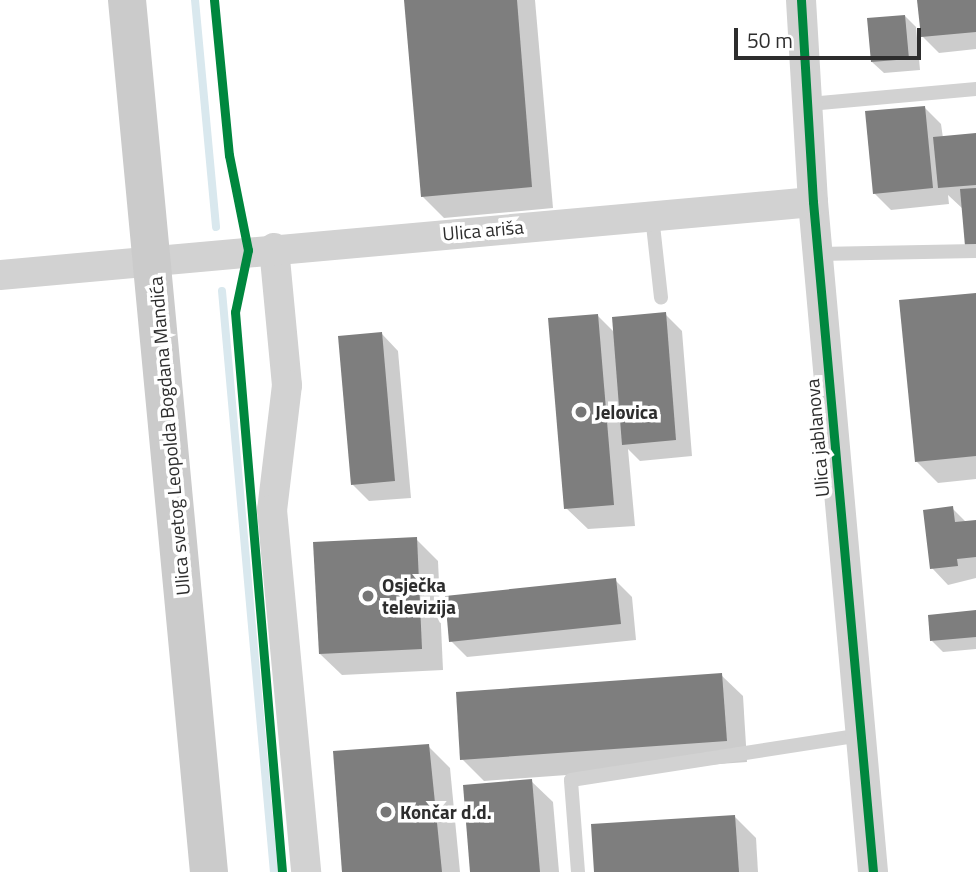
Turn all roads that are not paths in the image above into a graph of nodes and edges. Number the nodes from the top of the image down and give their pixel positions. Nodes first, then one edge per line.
1 (127, 0) edge
2 (801, 0) edge
3 (976, 89) edge
4 (809, 104) junction
5 (813, 202) junction
6 (652, 216) junction
7 (274, 248) junction
8 (976, 251) edge
9 (818, 254) junction
10 (152, 259) junction
11 (0, 275) edge
12 (661, 298) dead end
13 (861, 736) junction
14 (209, 872) edge
15 (306, 872) edge
16 (578, 872) edge
17 (873, 872) edge

1 - 10 main road, Ulica svetog Leopolda Bogdana Mandića
2 - 4 street, Ulica jablanova
3 - 4 lane
4 - 5 street, Ulica jablanova
5 - 6 street, Ulica ariša
5 - 9 street, Ulica jablanova
6 - 7 street, Ulica ariša
6 - 12 lane
7 - 10 street, Ulica ariša
7 - 15 street
8 - 9 lane
9 - 13 street, Ulica jablanova
10 - 11 street, Ulica ariša
10 - 14 main road, Ulica svetog Leopolda Bogdana Mandića
13 - 16 lane
13 - 17 street, Ulica jablanova

